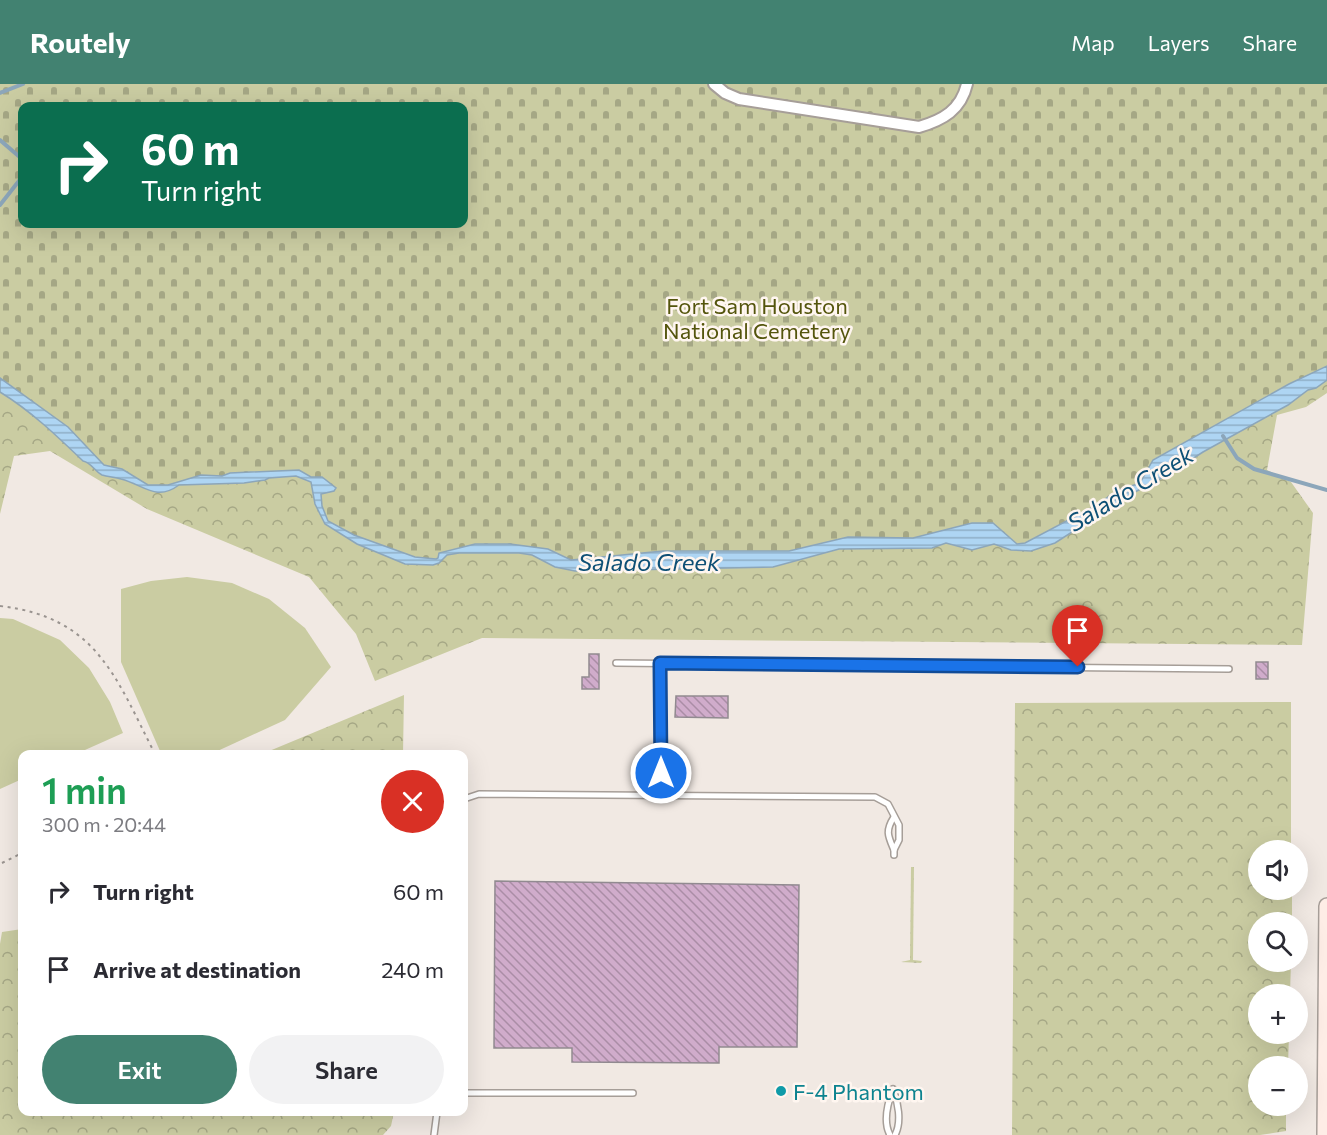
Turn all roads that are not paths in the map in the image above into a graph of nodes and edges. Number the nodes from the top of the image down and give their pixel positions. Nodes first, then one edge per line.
1 (714, 84) edge
2 (967, 84) edge
3 (616, 663) dead end
4 (660, 663) junction
5 (1228, 669) dead end
6 (661, 795) junction
7 (468, 798) edge
8 (894, 817) junction
9 (1327, 906) edge
10 (468, 1093) edge
11 (633, 1093) dead end
12 (436, 1116) edge
13 (434, 1135) edge
14 (893, 1135) edge
15 (1325, 1135) edge

1 - 2 street
3 - 4 lane
4 - 5 lane
4 - 6 lane
6 - 7 lane
6 - 8 lane
8 - 8 lane
9 - 15 street
10 - 11 lane
12 - 13 lane
14 - 14 lane

